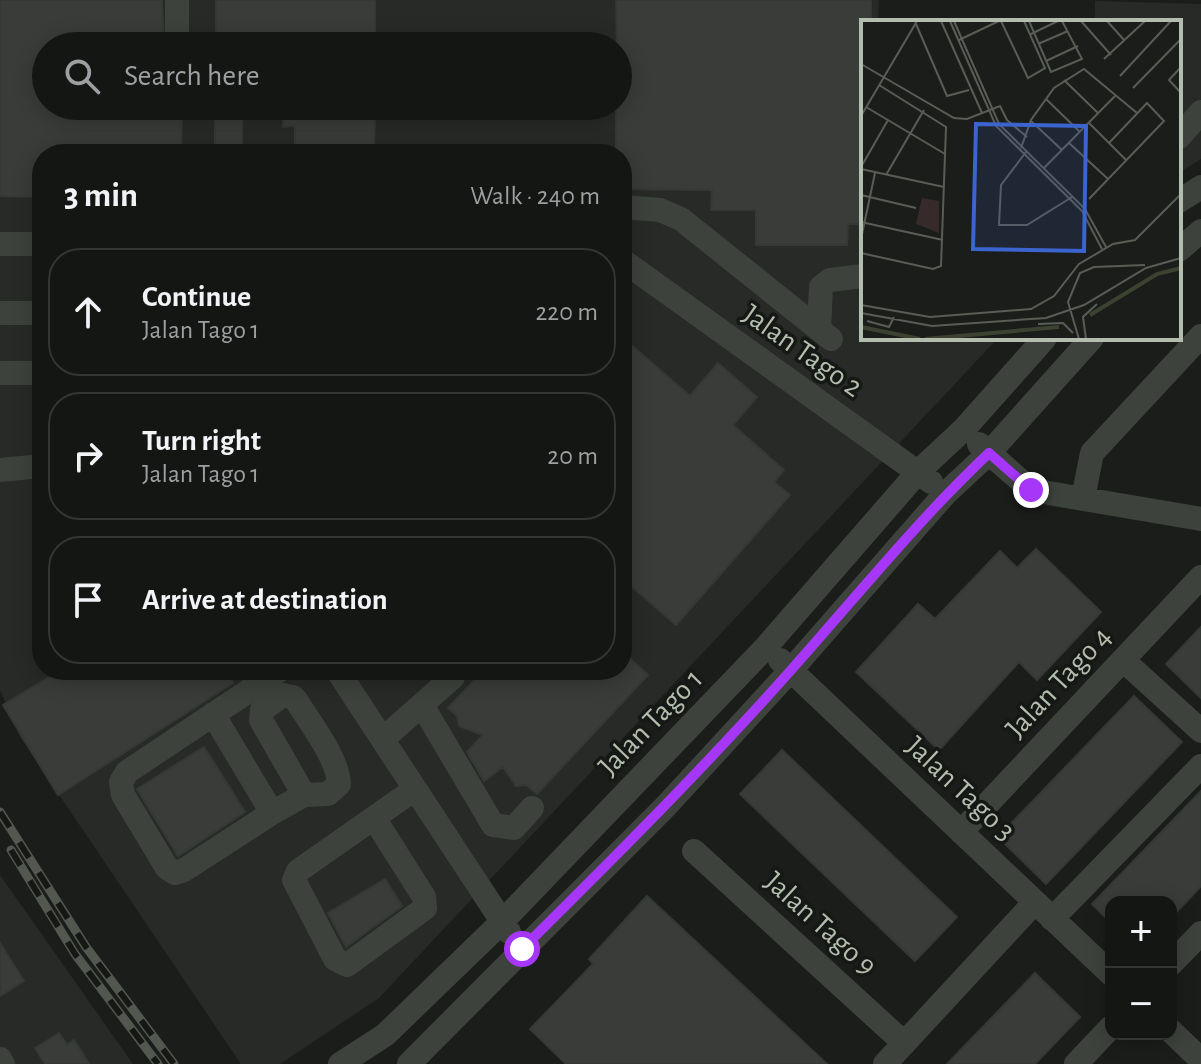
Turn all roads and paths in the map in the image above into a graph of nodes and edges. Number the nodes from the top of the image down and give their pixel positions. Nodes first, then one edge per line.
1 (177, 0) edge
2 (177, 32) edge
3 (1201, 112) edge
4 (1181, 135) edge
5 (632, 208) edge
6 (1201, 231) edge
7 (0, 244) edge
8 (32, 244) edge
9 (1181, 248) edge
10 (632, 267) edge
11 (861, 276) edge
12 (0, 313) edge
13 (32, 313) edge
14 (1201, 336) edge
15 (1043, 340) edge
16 (1090, 340) edge
17 (0, 373) edge
18 (32, 373) edge
19 (964, 429) junction
20 (989, 453) junction
21 (32, 467) edge
22 (0, 470) edge
23 (919, 471) junction
24 (945, 494) junction
25 (1083, 498) junction
26 (1201, 519) edge
27 (1201, 577) edge
28 (766, 647) junction
29 (1123, 660) junction
30 (791, 670) junction
31 (265, 680) edge
32 (344, 680) edge
33 (450, 680) edge
34 (422, 705) junction
35 (213, 714) junction
36 (1201, 731) edge
37 (383, 739) junction
38 (1201, 766) edge
39 (415, 789) junction
40 (304, 795) dead end
41 (532, 808) dead end
42 (272, 813) junction
43 (374, 818) junction
44 (961, 832) junction
45 (694, 851) dead end
46 (1044, 910) junction
47 (502, 922) junction
48 (1201, 933) edge
49 (522, 949) junction
50 (1177, 958) edge
51 (1105, 968) edge
52 (1105, 1033) edge
53 (1177, 1037) edge
54 (904, 1043) junction
55 (1201, 1060) edge
56 (340, 1064) edge
57 (409, 1064) edge
58 (885, 1064) edge
59 (1076, 1064) edge

1 - 2 street
3 - 4 street
5 - 11 street
6 - 9 street
7 - 8 street
10 - 23 street, Jalan Tago 2
12 - 13 street
14 - 25 street
15 - 19 street, Jalan Tago 1
16 - 20 street
17 - 18 street
19 - 20 street
19 - 23 street, Jalan Tago 1
20 - 24 street
20 - 25 street
21 - 22 street
23 - 24 street, Jalan Tago 2
23 - 28 street, Jalan Tago 1
24 - 30 street
25 - 26 street
27 - 29 street, Jalan Tago 4
28 - 30 street, Jalan Tago 3
28 - 47 street, Jalan Tago 1
29 - 36 street
29 - 44 street, Jalan Tago 4
30 - 44 street, Jalan Tago 3
30 - 49 street
31 - 35 street
32 - 37 street
33 - 34 street
34 - 37 street
34 - 41 street
35 - 42 street
35 - 42 street
37 - 39 street
38 - 46 street
39 - 43 street
39 - 47 street
40 - 42 street
43 - 43 street
44 - 46 street, Jalan Tago 3
45 - 54 street, Jalan Tago 9
46 - 51 street, Jalan Tago 3
46 - 54 street
47 - 49 street
47 - 56 street, Jalan Tago 1
48 - 50 street
49 - 57 street
52 - 59 street
53 - 55 street
54 - 58 street

